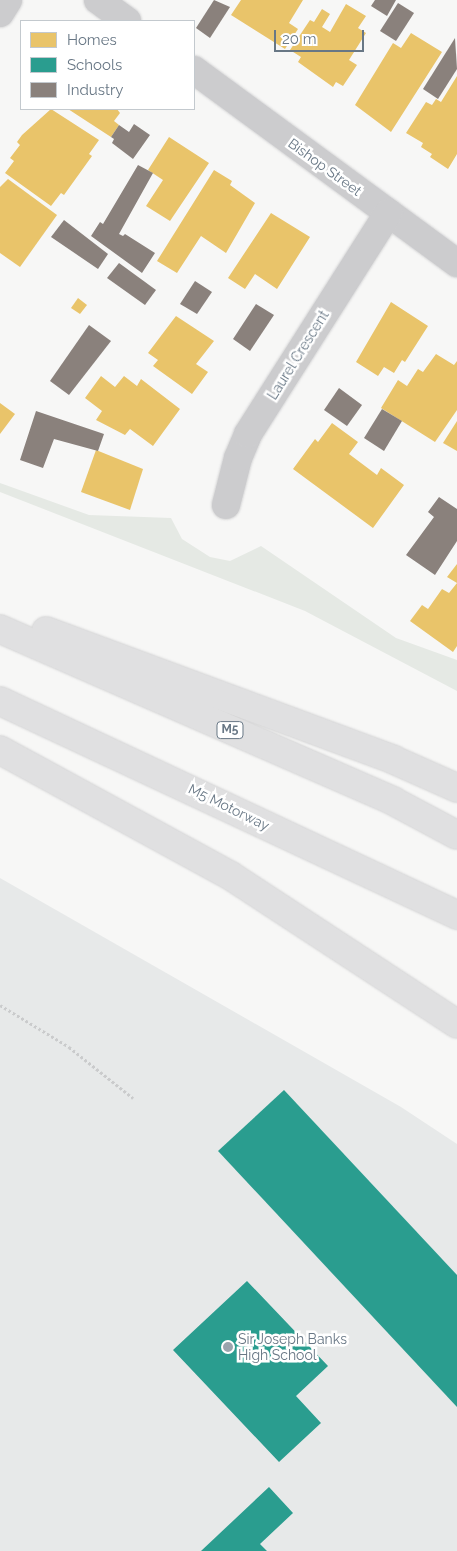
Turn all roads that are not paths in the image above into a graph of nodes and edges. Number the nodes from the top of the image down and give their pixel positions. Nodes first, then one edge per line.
1 (8, 0) edge
2 (98, 0) edge
3 (0, 13) edge
4 (126, 20) edge
5 (195, 71) edge
6 (388, 213) junction
7 (457, 263) edge
8 (226, 505) dead end
9 (0, 614) edge
10 (0, 629) edge
11 (0, 700) edge
12 (0, 750) edge
13 (457, 788) edge
14 (457, 835) edge
15 (457, 915) edge
16 (457, 1024) edge

1 - 3 street
2 - 4 street
5 - 6 street, Bishop Street
6 - 7 street, Bishop Street
6 - 8 street, Laurel Crescent
9 - 13 highway
10 - 14 highway, M5
11 - 15 highway, M5 Motorway
12 - 16 highway

